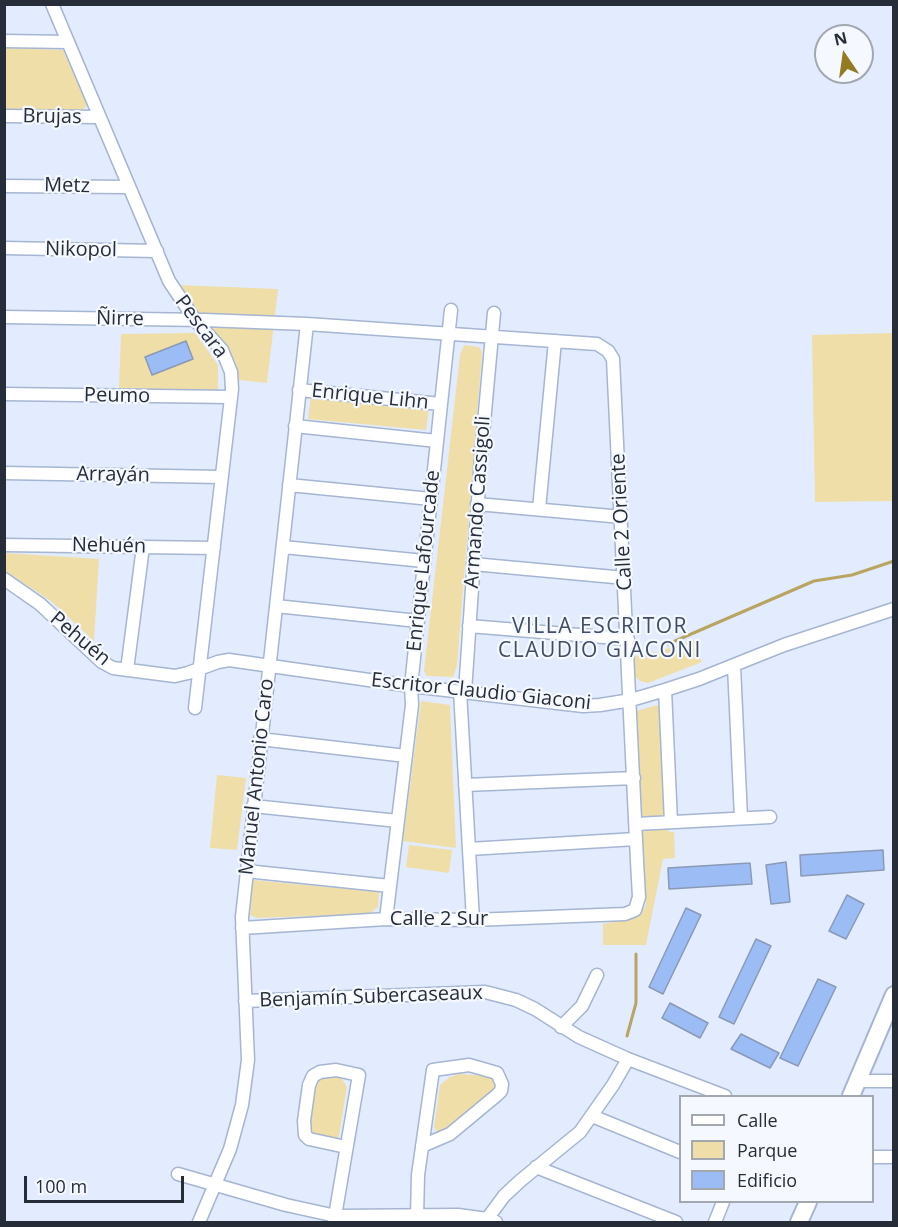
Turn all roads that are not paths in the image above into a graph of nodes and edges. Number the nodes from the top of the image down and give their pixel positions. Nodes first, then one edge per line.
1 (52, 4) edge
2 (4, 41) edge
3 (68, 42) junction
4 (4, 116) edge
5 (99, 117) junction
6 (4, 186) edge
7 (129, 187) junction
8 (4, 249) edge
9 (157, 250) junction
10 (451, 310) dead end
11 (494, 313) dead end
12 (4, 317) edge
13 (195, 320) junction
14 (307, 324) junction
15 (448, 334) junction
16 (492, 337) junction
17 (555, 341) junction
18 (608, 351) joint
19 (299, 390) junction
20 (4, 394) edge
21 (230, 398) junction
22 (441, 404) junction
23 (295, 426) junction
24 (437, 441) junction
25 (4, 472) edge
26 (221, 477) junction
27 (289, 485) junction
28 (431, 499) junction
29 (477, 504) junction
30 (539, 509) junction
31 (622, 517) junction
32 (4, 545) edge
33 (143, 547) junction
34 (283, 547) junction
35 (214, 548) junction
36 (424, 561) junction
37 (474, 564) junction
38 (625, 578) junction
39 (4, 579) edge
40 (276, 606) junction
41 (894, 609) edge
42 (418, 621) junction
43 (469, 626) junction
44 (628, 639) junction
45 (270, 666) junction
46 (734, 666) junction
47 (201, 668) junction
48 (128, 670) junction
49 (411, 686) junction
50 (665, 690) junction
51 (463, 691) junction
52 (631, 700) junction
53 (195, 708) dead end
54 (260, 739) junction
55 (406, 756) junction
56 (634, 778) junction
57 (465, 785) junction
58 (253, 806) junction
59 (771, 817) dead end
60 (741, 818) junction
61 (398, 821) junction
62 (671, 822) junction
63 (636, 824) junction
64 (636, 839) junction
65 (469, 849) junction
66 (246, 871) junction
67 (390, 886) junction
68 (635, 910) joint
69 (386, 919) junction
70 (473, 920) junction
71 (242, 928) junction
72 (597, 975) dead end
73 (894, 995) edge
74 (245, 1001) junction
75 (890, 1012) edge
76 (561, 1026) junction
77 (628, 1059) junction
78 (894, 1081) edge
79 (854, 1089) edge
80 (722, 1095) edge
81 (592, 1116) junction
82 (422, 1146) junction
83 (346, 1147) junction
84 (679, 1151) edge
85 (874, 1156) edge
86 (894, 1157) edge
87 (536, 1167) junction
88 (178, 1174) dead end
89 (216, 1185) junction
90 (723, 1203) edge
91 (808, 1203) edge
92 (417, 1216) junction
93 (335, 1219) edge
94 (488, 1221) edge
95 (199, 1222) edge
96 (676, 1222) edge
97 (715, 1222) edge
98 (799, 1222) edge

1 - 3 street, Pescara
2 - 3 street
3 - 5 street, Pescara
4 - 5 street, Brujas
5 - 7 street, Pescara
6 - 7 street, Metz
7 - 9 street, Pescara
8 - 9 street, Nikopol
9 - 13 street, Pescara
10 - 15 street, Enrique Lafourcade
11 - 16 street, Armando Cassigoli
12 - 13 street, Ñirre
13 - 14 street, Ñirre
13 - 21 street, Pescara
14 - 15 street, Ñirre
14 - 19 street, Manuel Antonio Caro
15 - 16 street, Ñirre
15 - 22 street, Enrique Lafourcade
16 - 17 street, Ñirre
16 - 29 street, Armando Cassigoli
17 - 18 street, Ñirre
17 - 30 street
18 - 31 street, Calle 2 Oriente
19 - 22 street, Enrique Lihn
19 - 23 street, Manuel Antonio Caro
20 - 21 street, Peumo
21 - 26 street, Pescara
22 - 24 street, Enrique Lafourcade
23 - 24 street
23 - 27 street, Manuel Antonio Caro
24 - 28 street, Enrique Lafourcade
25 - 26 street, Arrayán
26 - 35 street, Pescara
27 - 28 street
27 - 34 street, Manuel Antonio Caro
28 - 36 street, Enrique Lafourcade
29 - 30 street
29 - 37 street, Armando Cassigoli
30 - 31 street
31 - 38 street, Calle 2 Oriente
32 - 33 street, Nehuén
33 - 35 street, Nehuén
33 - 48 street
34 - 36 street
34 - 40 street, Manuel Antonio Caro
35 - 47 street, Pescara
36 - 42 street, Enrique Lafourcade
37 - 38 street
37 - 43 street, Armando Cassigoli
38 - 44 street, Calle 2 Oriente
39 - 48 street, Pehuén
40 - 42 street
40 - 45 street, Manuel Antonio Caro
41 - 46 street, Escritor Claudio Giaconi
42 - 49 street, Enrique Lafourcade
43 - 44 street
43 - 51 street, Armando Cassigoli
44 - 52 street, Calle 2 Oriente
45 - 47 street, Pehuén
45 - 49 street, Escritor Claudio Giaconi
45 - 54 street, Manuel Antonio Caro
46 - 50 street, Escritor Claudio Giaconi
46 - 60 street
47 - 48 street, Pehuén
47 - 53 street, Pescara
49 - 51 street, Escritor Claudio Giaconi
49 - 55 street, Enrique Lafourcade
50 - 52 street, Escritor Claudio Giaconi
50 - 62 street
51 - 52 street, Escritor Claudio Giaconi
51 - 57 street, Armando Cassigoli
52 - 56 street, Calle 2 Oriente
54 - 55 street
54 - 58 street, Manuel Antonio Caro
55 - 61 street, Enrique Lafourcade
56 - 57 street
56 - 63 street, Calle 2 Oriente
57 - 65 street, Armando Cassigoli
58 - 61 street
58 - 66 street, Manuel Antonio Caro
59 - 60 street
60 - 62 street
61 - 67 street, Enrique Lafourcade
62 - 63 street
63 - 64 street, Calle 2 Oriente
64 - 65 street
64 - 68 street, Calle 2 Oriente
65 - 70 street, Armando Cassigoli
66 - 67 street
66 - 71 street, Manuel Antonio Caro
67 - 69 street, Enrique Lafourcade
68 - 70 street, Calle 2 Sur
69 - 70 street, Calle 2 Sur
69 - 71 street, Calle 2 Sur
71 - 74 street, Manuel Antonio Caro
72 - 76 street
73 - 75 main road
74 - 76 street, Benjamín Subercaseaux
74 - 89 street, Manuel Antonio Caro
75 - 79 main road
76 - 77 street, Benjamín Subercaseaux
77 - 80 street, Benjamín Subercaseaux
77 - 81 street
78 - 79 street
81 - 84 street
81 - 87 street
82 - 82 street
82 - 92 street
83 - 83 street
83 - 93 street
85 - 86 street
87 - 94 street
87 - 96 street
88 - 89 street
89 - 93 street
89 - 95 street, Manuel Antonio Caro
90 - 97 street
91 - 98 main road
92 - 93 street
92 - 94 street

